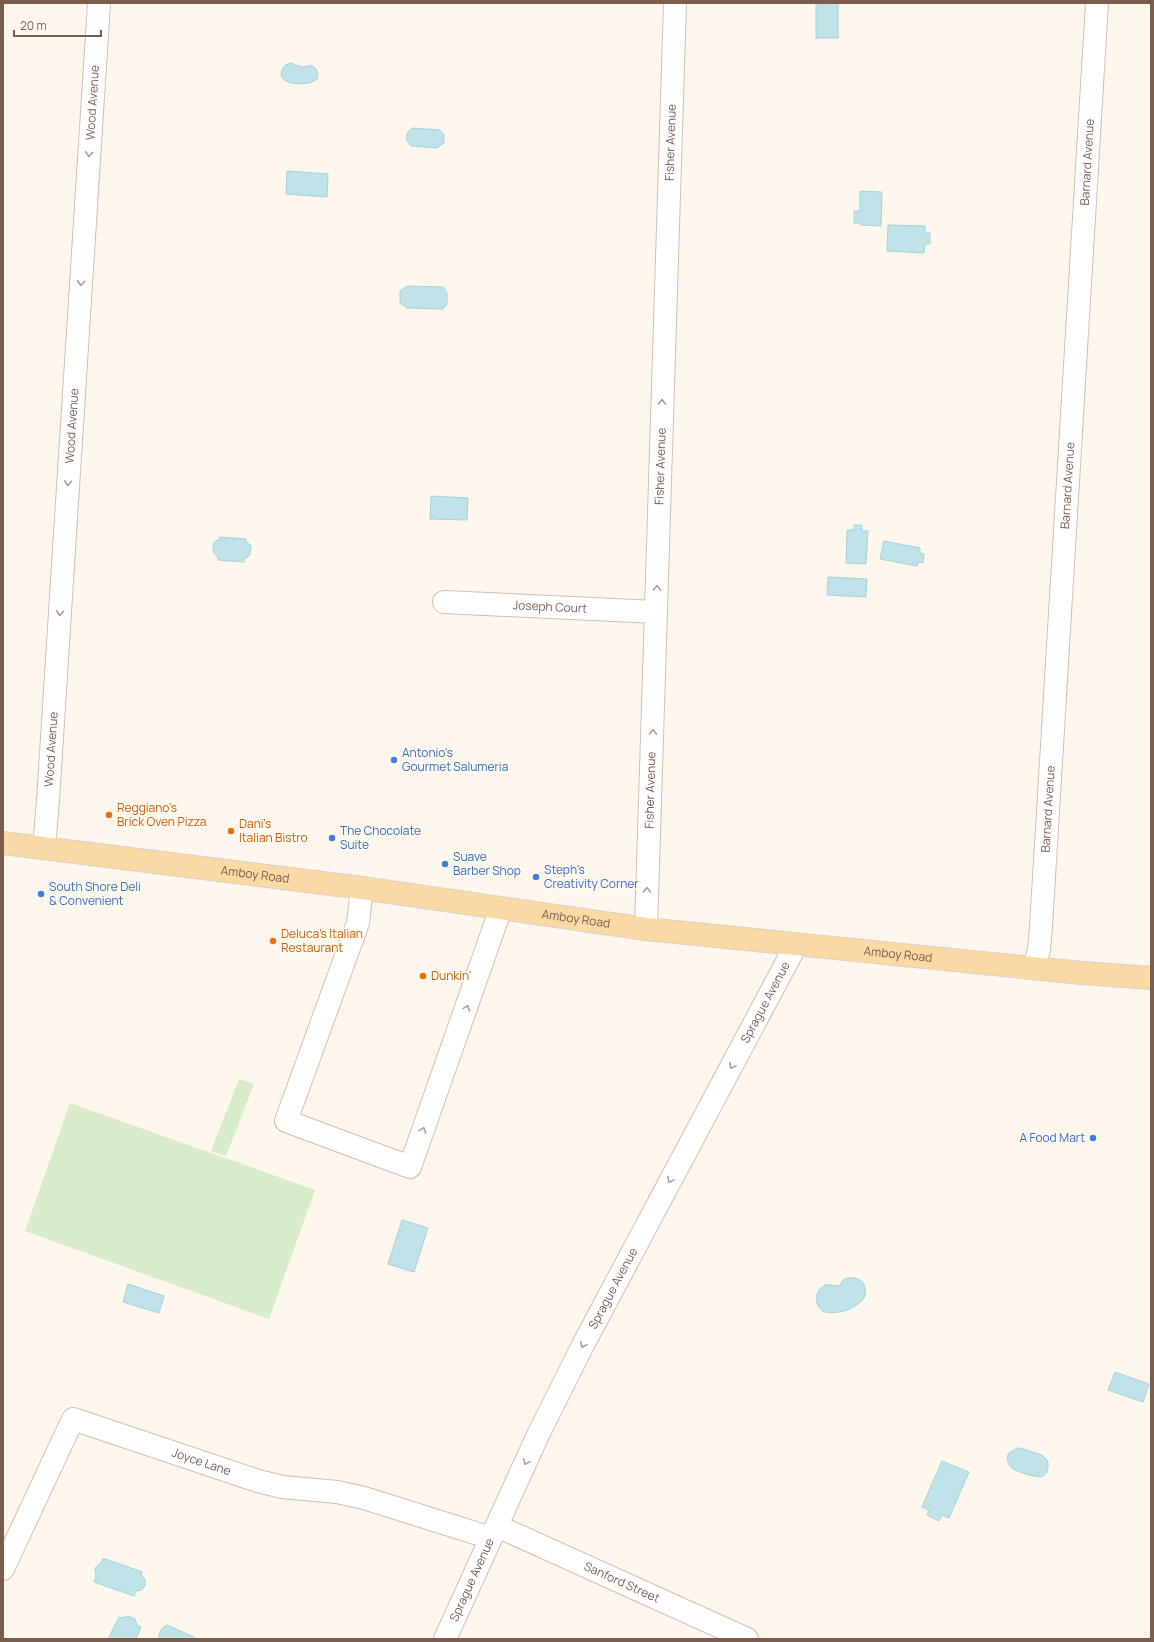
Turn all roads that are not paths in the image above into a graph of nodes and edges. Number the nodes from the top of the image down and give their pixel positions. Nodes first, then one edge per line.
1 (99, 3) edge
2 (675, 3) edge
3 (1097, 3) edge
4 (444, 602) dead end
5 (656, 612) junction
6 (3, 844) edge
7 (44, 848) junction
8 (362, 888) junction
9 (501, 908) junction
10 (646, 929) junction
11 (796, 945) junction
12 (1034, 968) junction
13 (1151, 978) edge
14 (494, 1532) junction
15 (3, 1569) edge
16 (444, 1639) edge
17 (747, 1639) edge

1 -> 7 street, Wood Avenue
5 -> 2 street, Fisher Avenue
3 - 12 street, Barnard Avenue
4 - 5 street, Joseph Court
10 -> 5 street, Fisher Avenue
6 - 7 main road, Amboy Road
7 - 8 main road, Amboy Road
8 - 9 main road, Amboy Road
8 -> 9 street
9 - 10 main road, Amboy Road
10 - 11 main road, Amboy Road
11 - 12 main road, Amboy Road
11 -> 14 street, Sprague Avenue
12 - 13 main road, Amboy Road
14 - 15 street, Joyce Lane
14 - 16 street, Sprague Avenue
14 - 17 street, Sanford Street

